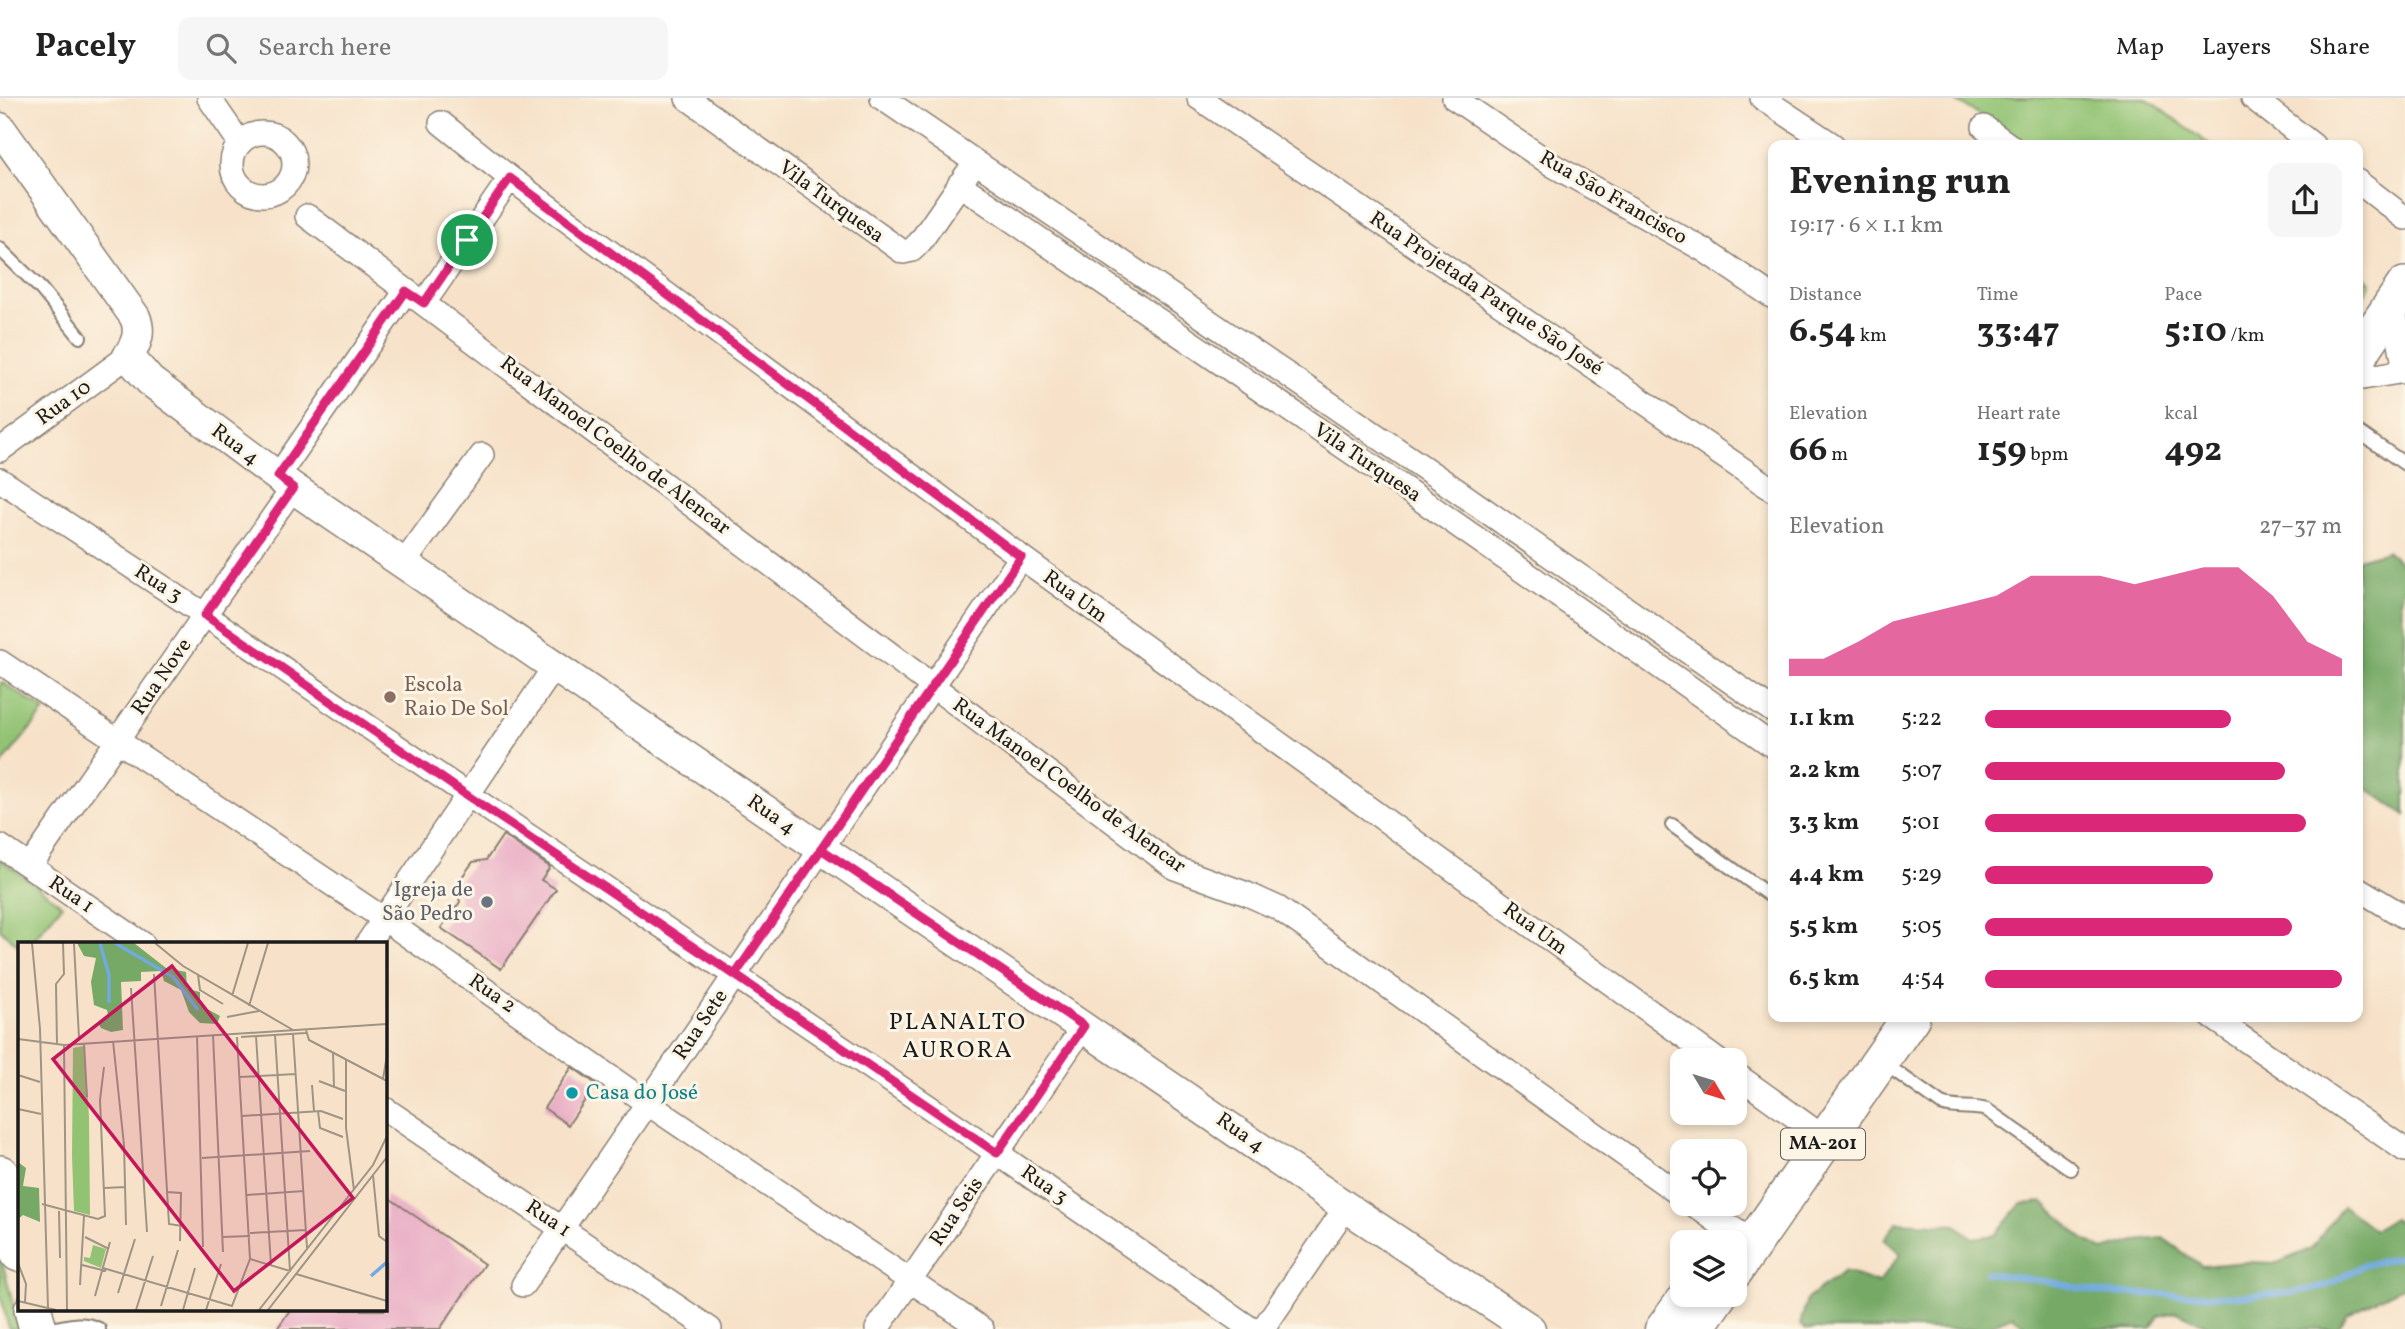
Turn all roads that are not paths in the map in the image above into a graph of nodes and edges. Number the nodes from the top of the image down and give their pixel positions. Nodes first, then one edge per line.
1 (209, 98) edge
2 (687, 98) edge
3 (882, 98) edge
4 (1199, 98) edge
5 (1454, 98) edge
6 (1762, 98) edge
7 (2253, 98) edge
8 (441, 123) dead end
9 (1984, 127) dead end
10 (0, 128) edge
11 (1825, 140) edge
12 (2002, 140) edge
13 (2306, 140) edge
14 (240, 143) dead end
15 (974, 163) junction
16 (510, 178) junction
17 (960, 184) junction
18 (2363, 186) edge
19 (307, 216) dead end
20 (2405, 218) edge
21 (0, 249) edge
22 (1768, 294) edge
23 (2399, 294) edge
24 (415, 297) junction
25 (1172, 297) junction
26 (1158, 319) junction
27 (80, 337) dead end
28 (2363, 348) edge
29 (128, 356) junction
30 (2405, 371) edge
31 (2363, 378) edge
32 (2363, 435) edge
33 (0, 450) edge
34 (482, 455) dead end
35 (2405, 464) edge
36 (0, 480) edge
37 (285, 482) junction
38 (1449, 485) junction
39 (1768, 488) edge
40 (1433, 508) junction
41 (1021, 557) junction
42 (404, 563) junction
43 (205, 615) junction
44 (0, 662) edge
45 (555, 666) junction
46 (1721, 675) junction
47 (933, 686) junction
48 (1704, 699) junction
49 (1768, 708) edge
50 (117, 741) junction
51 (1768, 743) edge
52 (468, 796) junction
53 (1672, 825) dead end
54 (0, 846) edge
55 (821, 849) junction
56 (30, 866) junction
57 (2363, 881) edge
58 (2363, 892) edge
59 (1768, 894) edge
60 (2398, 912) edge
61 (384, 919) junction
62 (140, 942) edge
63 (368, 942) edge
64 (735, 975) junction
65 (1908, 1022) edge
66 (2219, 1022) edge
67 (1084, 1026) junction
68 (1700, 1048) edge
69 (1881, 1061) junction
70 (1747, 1082) edge
71 (647, 1103) junction
72 (387, 1110) edge
73 (1826, 1139) junction
74 (2405, 1150) edge
75 (997, 1153) junction
76 (2071, 1169) dead end
77 (0, 1174) edge
78 (1670, 1187) edge
79 (1346, 1207) junction
80 (1704, 1216) edge
81 (562, 1228) junction
82 (1718, 1230) edge
83 (1747, 1234) edge
84 (18, 1248) edge
85 (910, 1280) junction
86 (523, 1285) dead end
87 (1676, 1307) edge
88 (1710, 1307) edge
89 (34, 1312) edge
90 (38, 1329) edge
91 (52, 1329) edge
92 (99, 1329) edge
93 (710, 1329) edge
94 (877, 1329) edge
95 (982, 1329) edge
96 (1251, 1329) edge
97 (1263, 1329) edge
98 (1530, 1329) edge
99 (1660, 1329) edge
100 (1694, 1329) edge

1 - 14 street
2 - 17 street, Vila Turquesa
3 - 15 street, Vila Turquesa
4 - 39 street, Rua Projetada Parque São José
5 - 22 street, Rua São Francisco
6 - 11 street
7 - 13 street
8 - 16 street, Rua Um
9 - 12 street
10 - 29 street
15 - 17 street, Vila Turquesa
15 - 25 street, Vila Turquesa
16 - 24 street, Rua Nove
16 - 41 street, Rua Um
17 - 26 street, Vila Turquesa
18 - 20 street
19 - 24 street, Rua Manoel Coelho de Alencar
21 - 27 lane
23 - 28 main road
23 - 30 street
24 - 37 street, Rua Nove
24 - 47 street, Rua Manoel Coelho de Alencar
25 - 26 street
25 - 38 street, Vila Turquesa
26 - 40 street, Vila Turquesa
29 - 33 street, Rua 10
29 - 37 street, Rua 4
30 - 31 street
32 - 35 lane
34 - 42 street
36 - 43 street, Rua 3
37 - 42 street, Rua 4
37 - 43 street, Rua Nove
38 - 40 street
38 - 46 street, Vila Turquesa
40 - 48 street, Vila Turquesa
41 - 47 street, Rua Sete
41 - 68 street, Rua Um
42 - 45 street, Rua 4
43 - 50 street, Rua Nove
43 - 52 street, Rua 3
44 - 50 street, Rua 2
45 - 52 street
45 - 55 street, Rua 4
46 - 48 street
46 - 49 street, Vila Turquesa
47 - 55 street, Rua Sete
47 - 78 street, Rua Manoel Coelho de Alencar
48 - 51 street, Vila Turquesa
50 - 56 street, Rua Nove
50 - 61 street, Rua 2
52 - 61 street
52 - 64 street, Rua 3
53 - 59 lane
54 - 56 street, Rua 1
55 - 64 street, Rua Sete
55 - 67 street, Rua 4
56 - 62 street, Rua 1
57 - 60 street
58 - 60 street
61 - 63 street
61 - 71 street, Rua 2
64 - 71 street, Rua Sete
64 - 75 street, Rua 3
65 - 69 main road, MA-201
66 - 74 street
67 - 75 street, Rua Seis
67 - 79 street, Rua 4
69 - 73 main road, MA-201
69 - 76 lane
70 - 73 street
71 - 81 street, Rua Sete
71 - 85 street, Rua 2
72 - 81 street, Rua 1
73 - 83 main road, MA-201
75 - 85 street, Rua Seis
75 - 96 street, Rua 3
77 - 84 main road
79 - 97 street
79 - 98 street, Rua 4
80 - 82 street
81 - 86 street, Rua Sete
81 - 93 street, Rua 1
85 - 94 street, Rua Seis
85 - 95 street, Rua 2
87 - 99 street
88 - 100 main road
89 - 90 main road
91 - 92 lane

